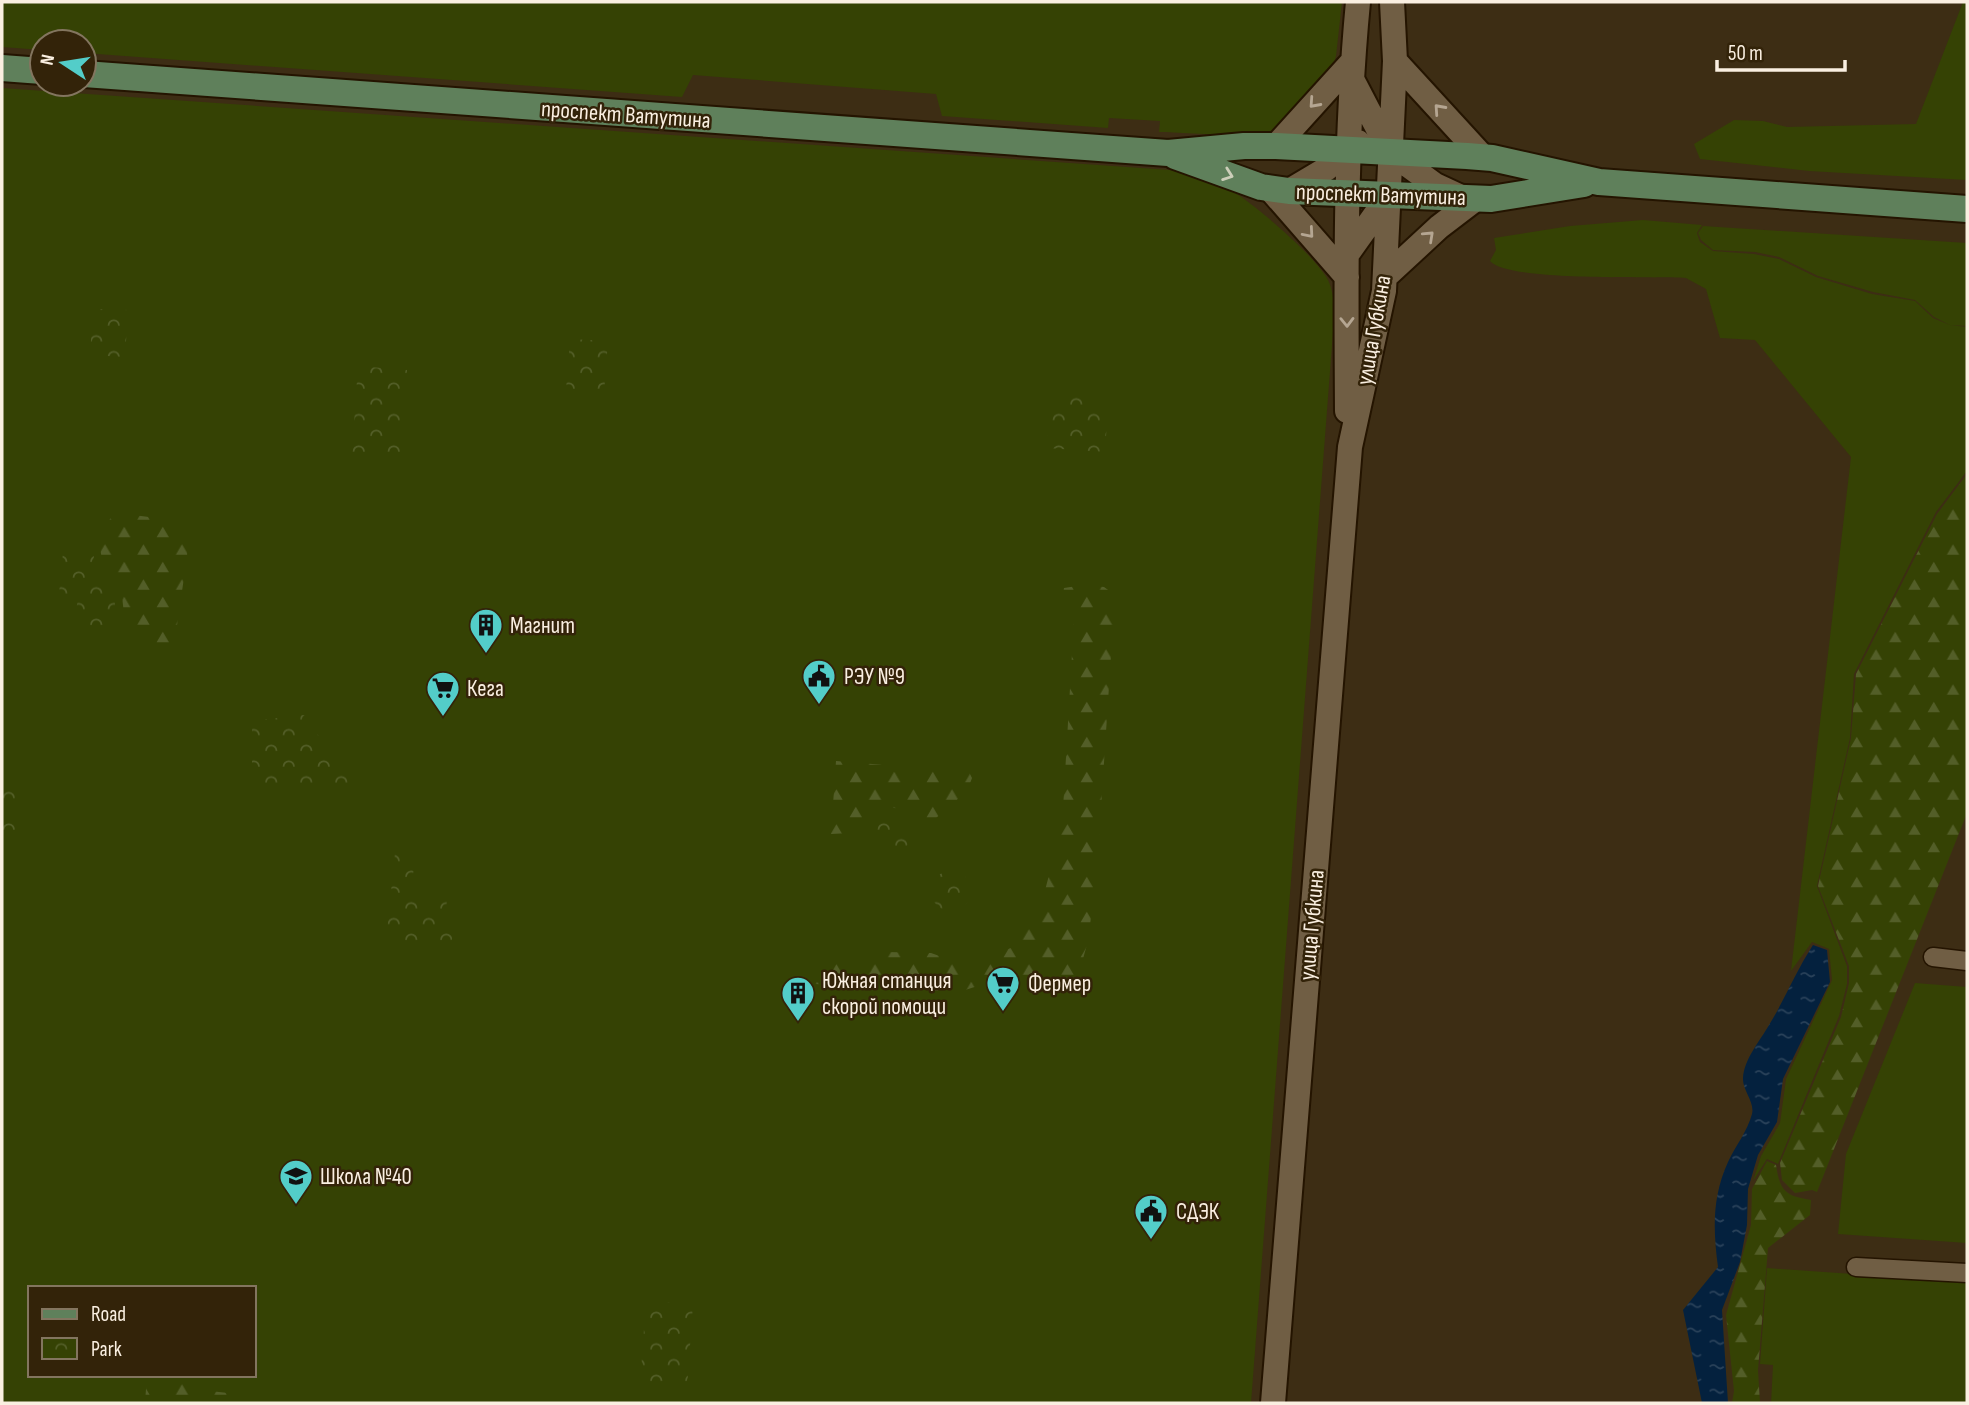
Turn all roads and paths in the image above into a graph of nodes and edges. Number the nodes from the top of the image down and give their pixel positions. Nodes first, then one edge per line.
1 (1359, 2) edge
2 (1392, 2) edge
3 (2, 68) edge
4 (1394, 68) junction
5 (1352, 69) junction
6 (28, 70) edge
7 (98, 75) edge
8 (1375, 127) junction
9 (1282, 146) junction
10 (1349, 150) junction
11 (1390, 152) junction
12 (1168, 153) junction
13 (1475, 156) junction
14 (1326, 169) junction
15 (1416, 173) junction
16 (1541, 180) junction
17 (1280, 190) junction
18 (1349, 194) junction
19 (1388, 195) junction
20 (1470, 198) junction
21 (1967, 209) edge
22 (1369, 222) junction
23 (1347, 265) junction
24 (1385, 269) junction
25 (1350, 447) junction
26 (1933, 957) dead end
27 (1967, 961) edge
28 (1856, 1267) dead end
29 (1967, 1273) edge
30 (1273, 1403) edge

1 - 5 main road, улица Губкина
2 - 4 main road, улица Губкина
3 - 6 main road
4 - 5 main road
4 - 8 main road
4 - 11 main road, улица Губкина
13 -> 4 main road
5 - 8 main road
5 -> 9 main road
5 - 10 main road, улица Губкина
7 - 12 main road, проспект Ватутина
8 - 10 main road
8 - 11 main road
9 - 10 main road, проспект Ватутина
9 - 12 main road, проспект Ватутина
9 - 14 main road
9 - 17 main road
10 - 11 main road, проспект Ватутина
10 - 14 main road
10 - 18 main road, улица Губкина
11 - 13 main road, проспект Ватутина
11 - 15 main road
11 - 19 main road, улица Губкина
12 -> 17 main road, проспект Ватутина
13 - 15 main road
13 - 16 main road, проспект Ватутина
13 - 20 main road
14 - 17 main road
14 - 18 main road
15 - 19 main road
15 - 20 main road
16 - 20 main road, проспект Ватутина
16 - 21 main road, проспект Ватутина
17 - 18 main road, проспект Ватутина
17 -> 23 main road
18 - 19 main road, проспект Ватутина
18 - 22 main road
18 - 23 main road, улица Губкина
19 - 20 main road, проспект Ватутина
19 - 22 main road
19 - 24 main road, улица Губкина
24 -> 20 main road
22 - 23 main road
22 - 24 main road
23 - 24 main road
23 -> 25 main road, улица Губкина
24 - 25 main road, улица Губкина
25 - 30 main road, улица Губкина
26 - 27 street
28 - 29 street

